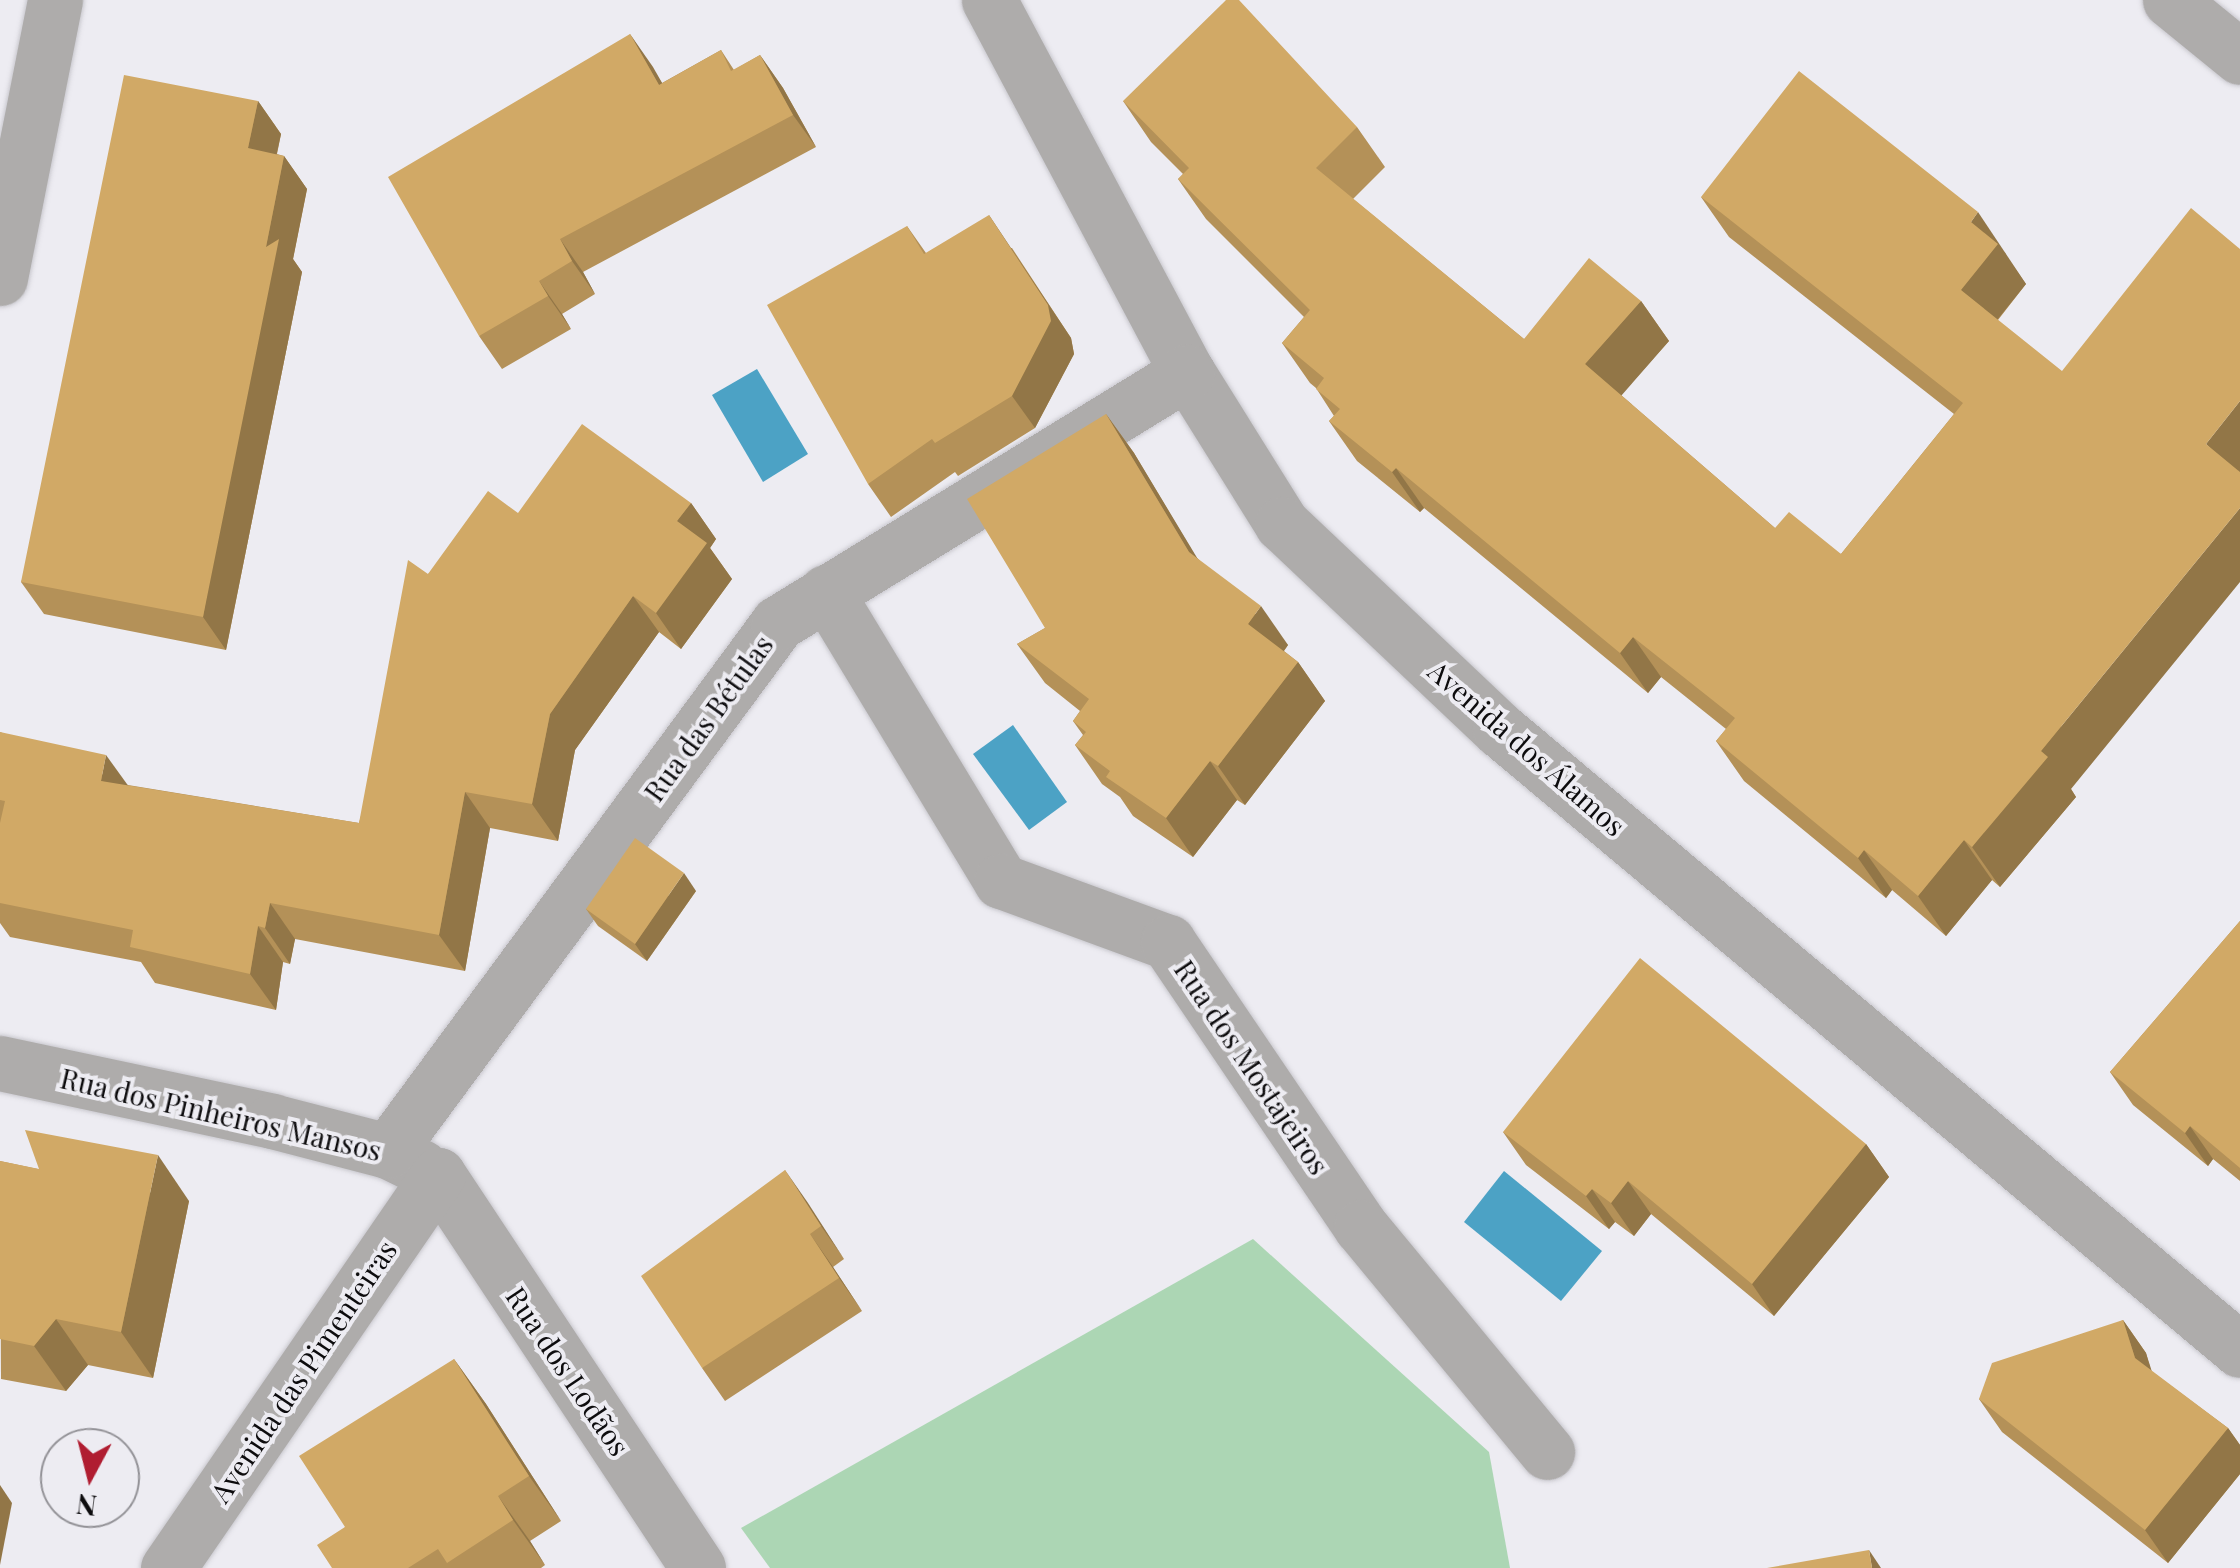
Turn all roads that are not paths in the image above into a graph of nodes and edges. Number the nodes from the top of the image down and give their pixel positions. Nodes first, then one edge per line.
1 (55, 0) edge
2 (988, 0) edge
3 (2170, 0) edge
4 (2240, 57) edge
5 (0, 278) edge
6 (1187, 372) junction
7 (826, 592) junction
8 (0, 1064) edge
9 (388, 1152) junction
10 (438, 1174) junction
11 (2240, 1350) edge
12 (1547, 1452) dead end
13 (168, 1568) edge
14 (698, 1568) edge

1 - 5 street
2 - 6 street, Avenida dos Álamos
3 - 4 street
6 - 7 street, Rua das Bétulas
6 - 11 street, Avenida dos Álamos
7 - 9 street, Rua das Bétulas
7 - 12 street, Rua dos Mostajeiros
8 - 9 street, Rua dos Pinheiros Mansos
9 - 10 street, Rua dos Pinheiros Mansos
10 - 13 street, Avenida das Pimenteiras
10 - 14 street, Rua dos Lodãos

